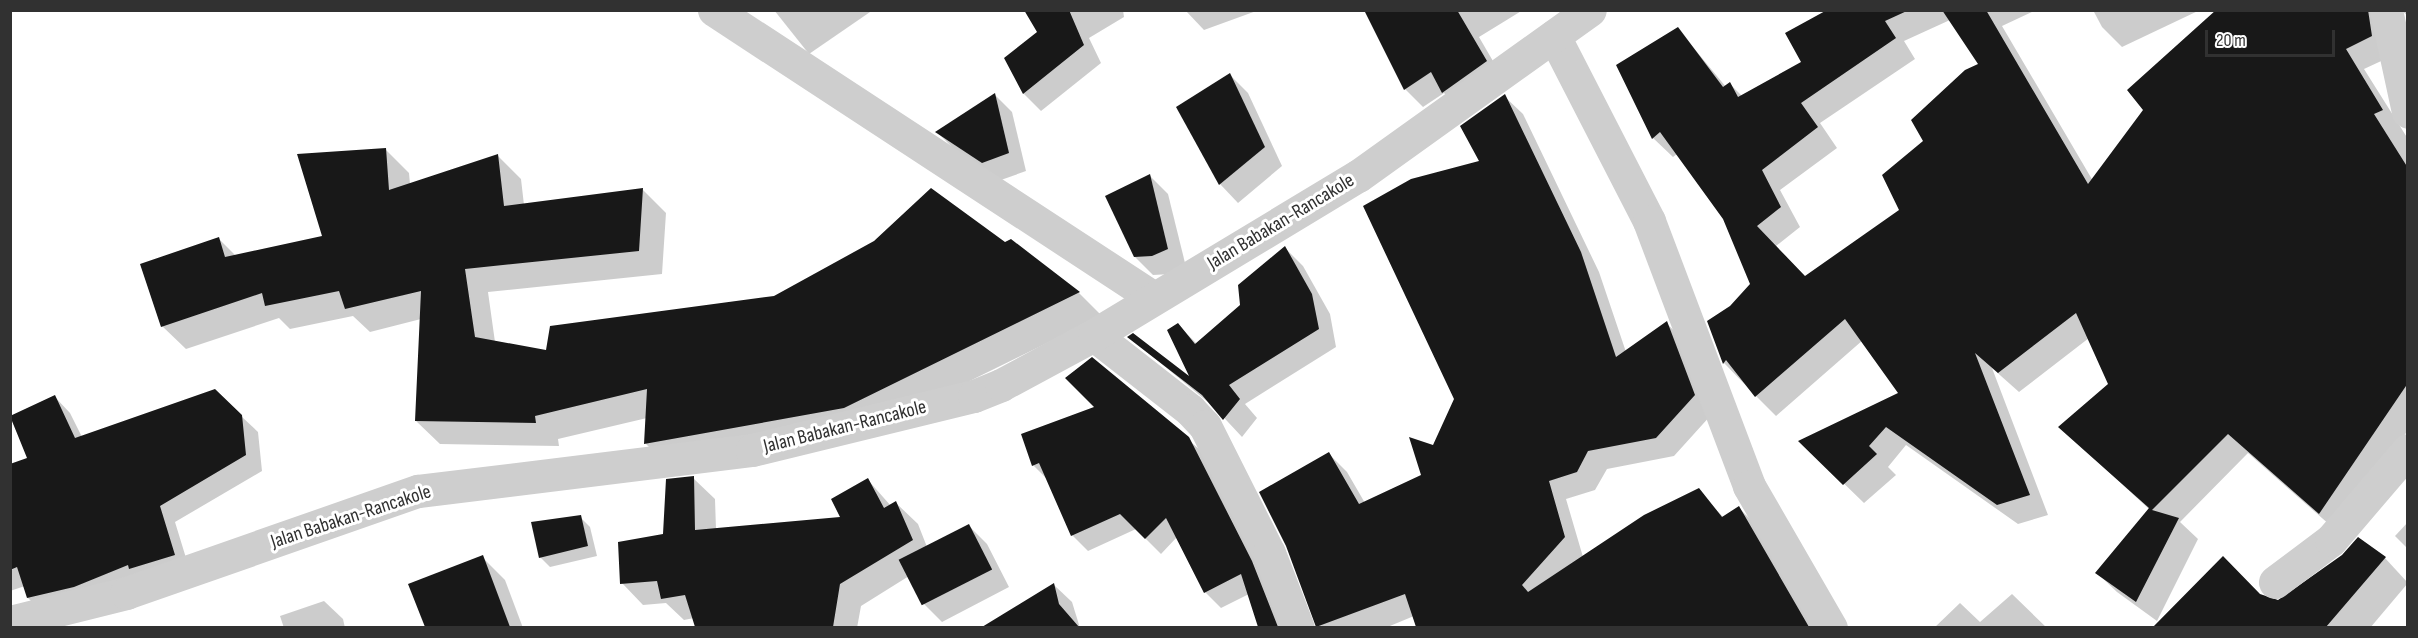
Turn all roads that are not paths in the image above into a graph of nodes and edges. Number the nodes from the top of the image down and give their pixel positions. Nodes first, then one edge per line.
1 (714, 10) edge
2 (1590, 10) edge
3 (2386, 10) edge
4 (1554, 36) junction
5 (2408, 112) edge
6 (1154, 298) junction
7 (1094, 335) junction
8 (2408, 450) edge
9 (2275, 582) dead end
10 (10, 622) edge
11 (1298, 627) edge
12 (1831, 627) edge

1 - 6 street
2 - 4 street, Jalan Babakan-Rancakole
3 - 5 street
4 - 6 street, Jalan Babakan-Rancakole
4 - 12 street
6 - 7 street, Jalan Babakan-Rancakole
7 - 10 street, Jalan Babakan-Rancakole
7 - 11 street
8 - 9 street

